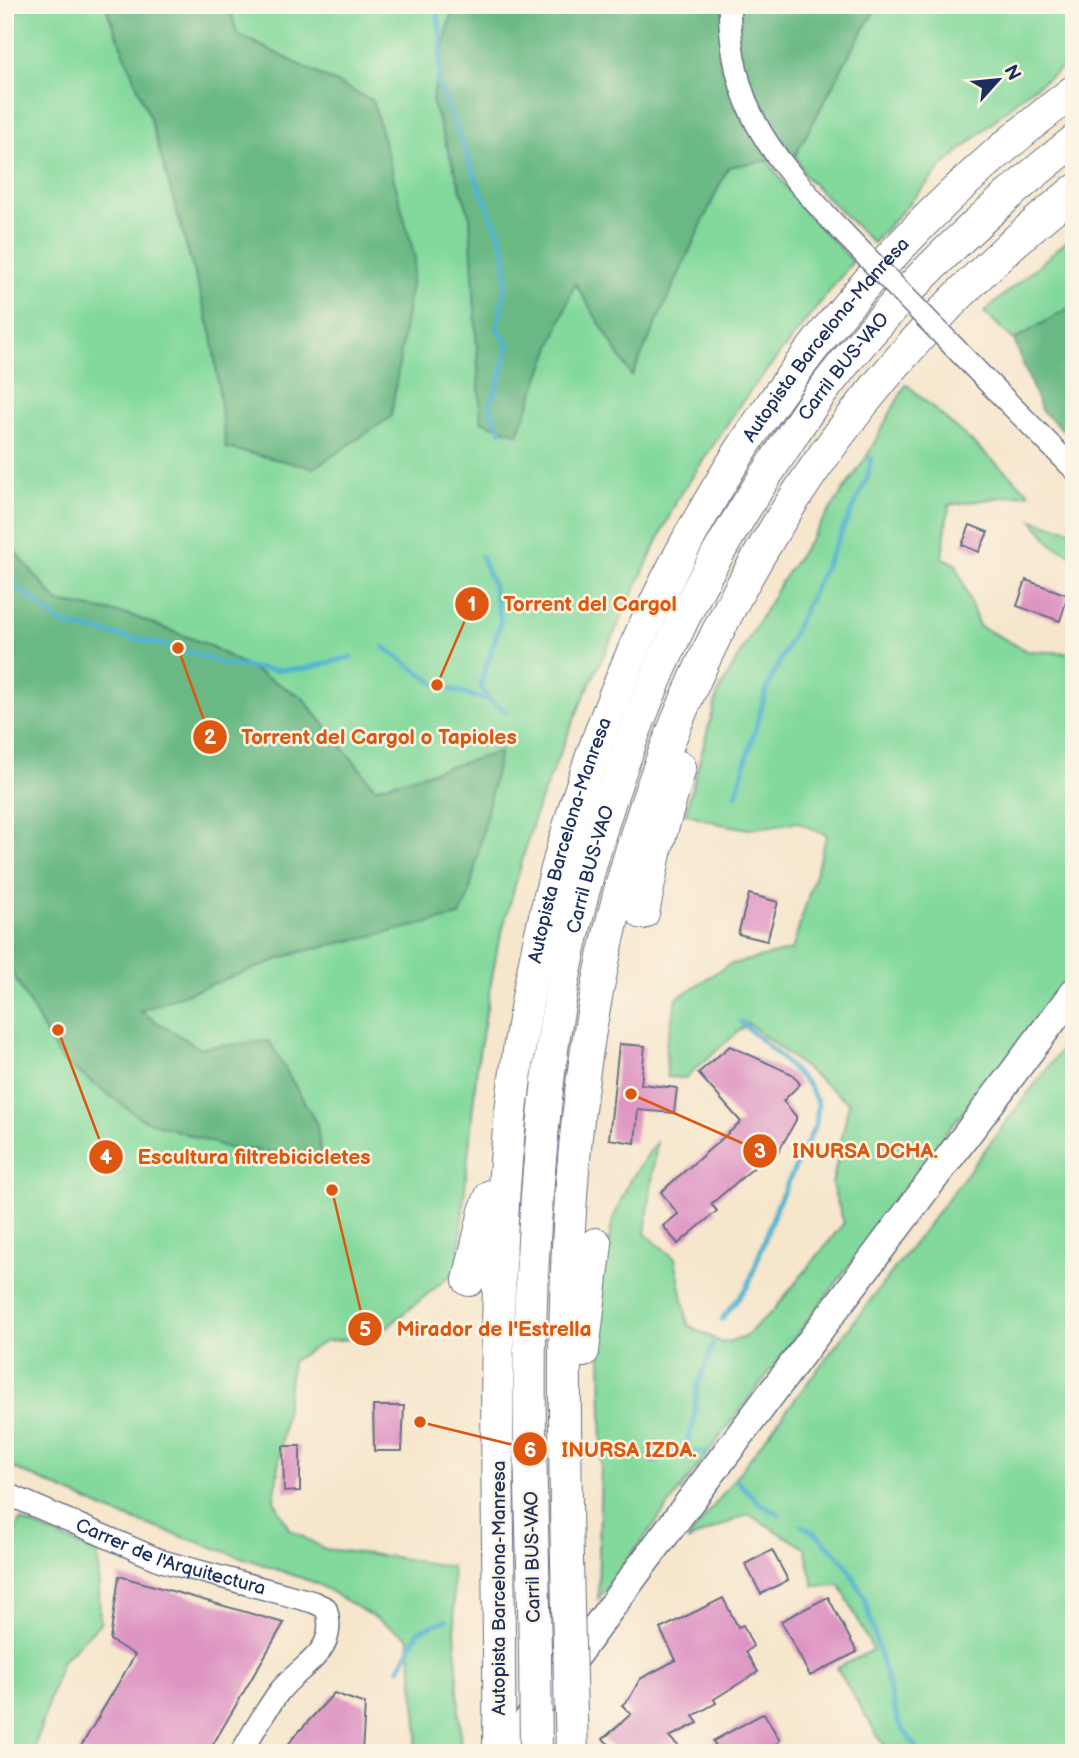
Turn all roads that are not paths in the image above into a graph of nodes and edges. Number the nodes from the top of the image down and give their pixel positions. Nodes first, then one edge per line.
1 (729, 5) edge
2 (1074, 91) edge
3 (1074, 141) edge
4 (1074, 191) edge
5 (1074, 469) edge
6 (728, 608) junction
7 (643, 913) dead end
8 (1074, 992) edge
9 (507, 1156) junction
10 (596, 1244) dead end
11 (469, 1280) dead end
12 (7, 1499) edge
13 (565, 1502) junction
14 (479, 1564) dead end
15 (494, 1705) junction
16 (241, 1753) edge
17 (492, 1753) edge
18 (502, 1753) edge
19 (536, 1753) edge
20 (572, 1753) edge

1 - 5 street, bridge
2 - 9 highway, Autopista Barcelona-Manresa
3 - 19 highway, Carril BUS-VAO, bridge
4 - 6 highway
6 - 7 highway
6 - 13 highway
8 - 18 main road
9 - 11 highway
9 - 15 highway, Autopista Barcelona-Manresa
10 - 13 highway
12 - 16 street, Carrer de l'Arquitectura
13 - 20 highway, bridge
14 - 15 highway
15 - 17 highway
15 - 18 highway, Autopista Barcelona-Manresa

